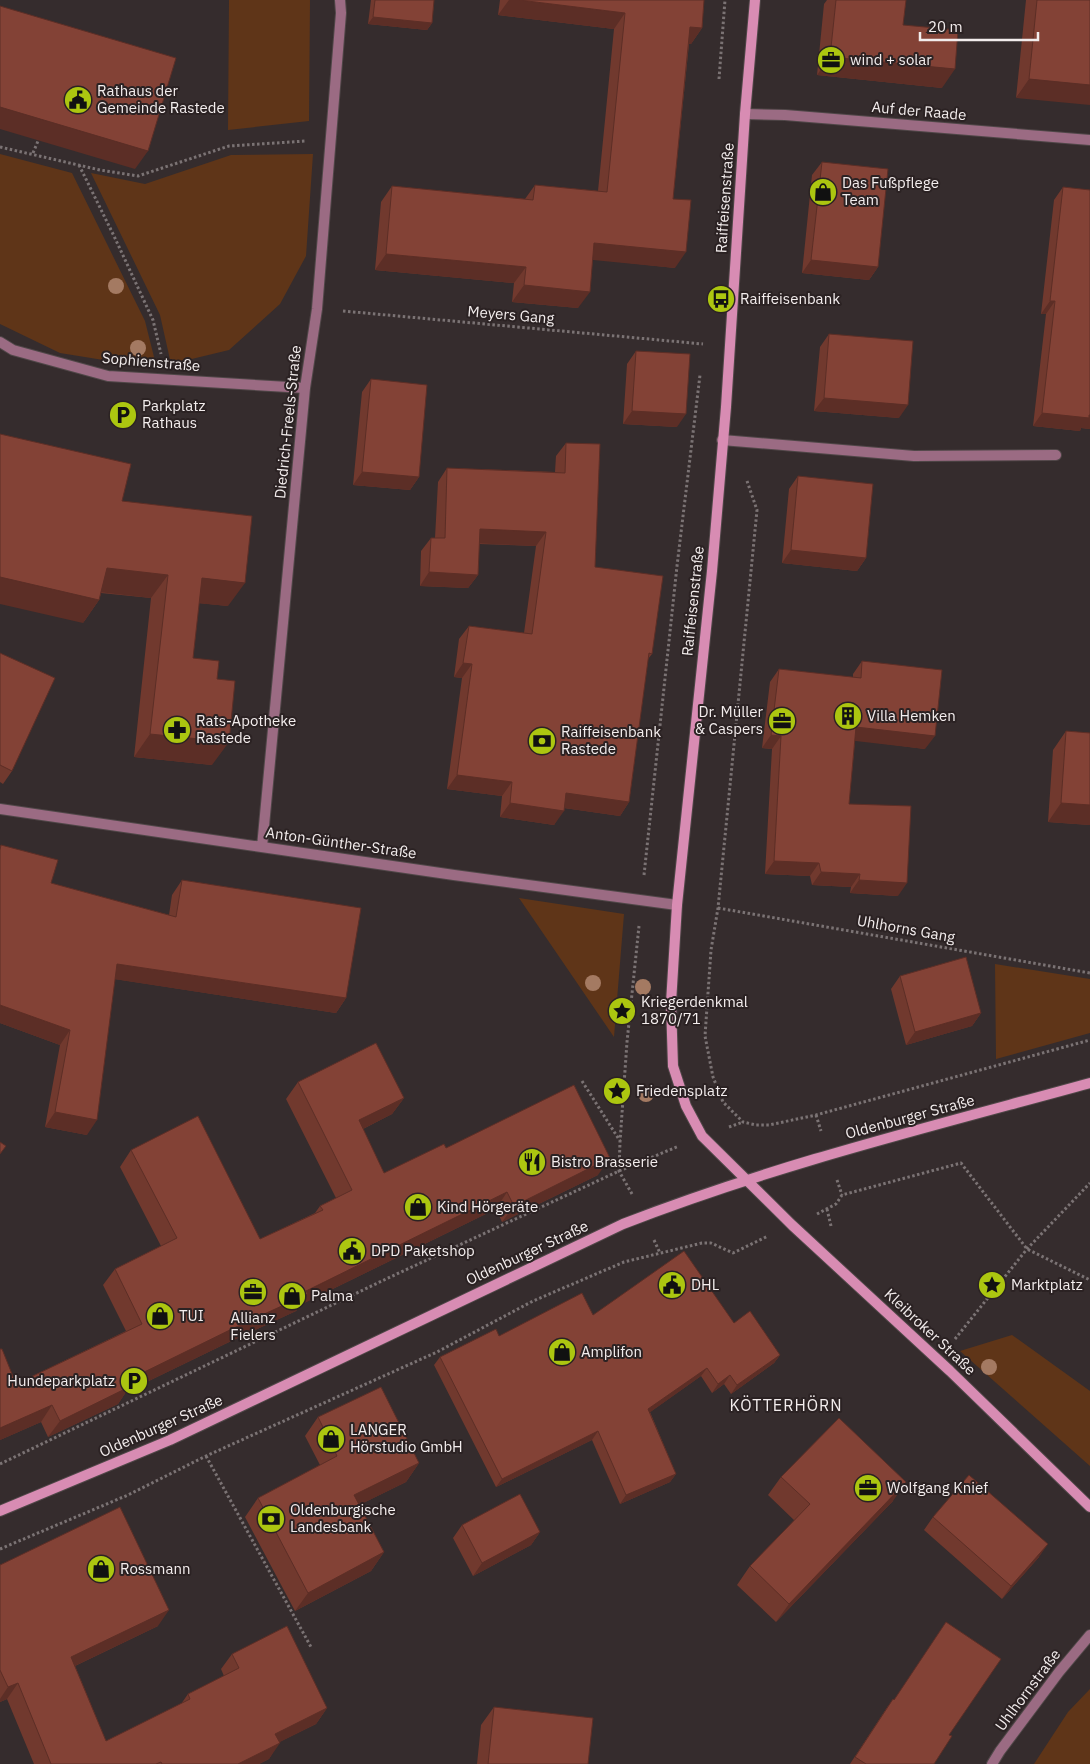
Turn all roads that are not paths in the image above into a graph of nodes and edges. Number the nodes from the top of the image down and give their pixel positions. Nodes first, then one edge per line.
1 (340, 0) edge
2 (755, 0) edge
3 (745, 114) junction
4 (1090, 140) edge
5 (0, 342) edge
6 (305, 388) junction
7 (722, 440) junction
8 (1056, 455) dead end
9 (0, 809) edge
10 (262, 847) junction
11 (677, 905) junction
12 (1090, 1083) edge
13 (748, 1180) junction
14 (1090, 1507) edge
15 (0, 1512) edge
16 (1090, 1635) edge
17 (992, 1764) edge

1 - 6 street, Diedrich-Freels-Straße
2 - 3 street, Raiffeisenstraße
3 - 4 street, Auf der Raade
3 - 7 street, Raiffeisenstraße
5 - 6 street, Sophienstraße
6 - 10 street, Diedrich-Freels-Straße
7 - 8 street
7 - 11 street, Raiffeisenstraße
9 - 10 street, Anton-Günther-Straße
10 - 11 street, Anton-Günther-Straße
11 - 13 street, Raiffeisenstraße
12 - 13 street, Oldenburger Straße
13 - 14 street, Kleibroker Straße
13 - 15 street, Oldenburger Straße
16 - 17 street, Uhlhornstraße

